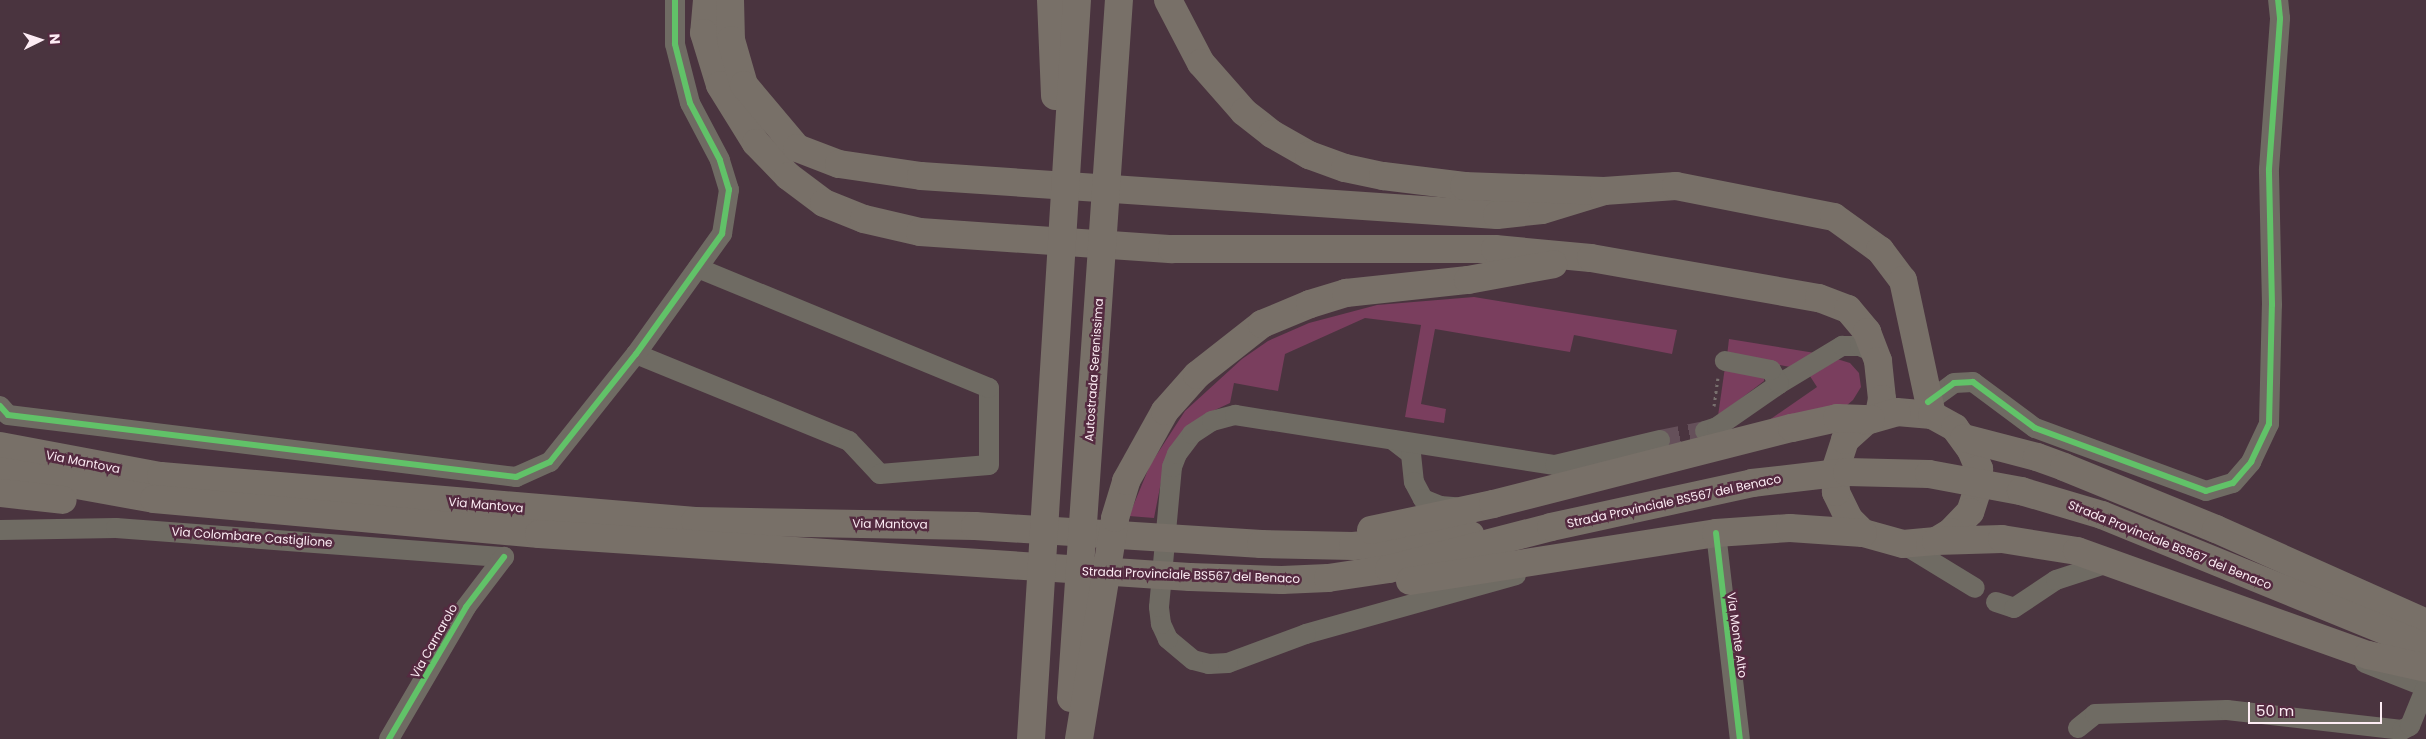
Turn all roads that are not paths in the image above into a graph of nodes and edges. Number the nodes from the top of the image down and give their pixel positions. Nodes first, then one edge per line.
1 (675, 0) edge
2 (707, 0) edge
3 (730, 0) edge
4 (1051, 0) edge
5 (1078, 0) edge
6 (1119, 0) edge
7 (1168, 0) edge
8 (2278, 0) edge
9 (1604, 191) junction
10 (1591, 258) junction
11 (698, 268) junction
12 (1059, 270) junction
13 (636, 354) junction
14 (1878, 361) junction
15 (1722, 366) road end
16 (1779, 384) junction
17 (0, 406) edge
18 (1930, 409) junction
19 (1875, 417) junction
20 (1708, 430) tunnel mouth
21 (1389, 438) junction
22 (1964, 438) junction
23 (1660, 440) tunnel mouth
24 (0, 446) edge
25 (1447, 449) junction
26 (0, 471) edge
27 (1414, 472) junction
28 (0, 493) edge
29 (154, 499) junction
30 (1493, 504) junction
31 (975, 526) joint
32 (1551, 527) junction
33 (0, 530) edge
34 (1716, 533) junction
35 (1863, 533) junction
36 (1936, 541) junction
37 (1903, 544) junction
38 (1291, 545) junction
39 (1607, 550) junction
40 (504, 557) joint
41 (2111, 562) junction
42 (974, 564) joint
43 (1306, 580) junction
44 (1975, 588) dead end
45 (1996, 602) dead end
46 (2426, 623) edge
47 (2299, 631) junction
48 (2426, 647) edge
49 (2426, 668) edge
50 (2426, 687) edge
51 (2078, 728) dead end
52 (389, 739) edge
53 (1031, 739) edge
54 (1068, 739) edge
55 (1079, 739) edge
56 (1740, 739) edge

1 - 11 street
2 - 10 highway
3 - 9 highway
4 - 12 highway
5 - 12 highway
6 - 54 highway, Autostrada Serenissima
7 - 9 highway
8 - 18 street
9 - 18 highway
10 - 14 highway
10 - 55 highway
11 - 13 street
11 - 13 street
12 - 53 highway
13 - 17 street
14 - 16 street
14 - 19 highway
15 - 16 street
16 - 20 street
18 - 19 highway
18 - 22 highway
19 - 30 highway
19 - 35 highway
21 - 25 street
21 - 27 street
21 - 39 street
22 - 36 highway
22 - 46 highway
23 - 25 street
24 - 31 highway, Via Mantova
25 - 27 street
26 - 29 highway, Via Mantova
27 - 30 street
28 - 29 highway
29 - 42 highway, Via Mantova
30 - 38 highway
31 - 38 highway, Strada Provinciale BS567 del Benaco
32 - 38 highway, Strada Provinciale BS567 del Benaco
32 - 43 highway, Strada Provinciale BS567 del Benaco
32 - 48 highway, Strada Provinciale BS567 del Benaco
33 - 40 street, Via Colombare Castiglione
34 - 35 highway
34 - 39 highway
34 - 56 street, Via Monte Alto
35 - 37 highway
36 - 37 highway
36 - 41 highway
37 - 44 street
39 - 43 highway
40 - 52 street, Via Carnarolo
41 - 45 street
41 - 47 highway
42 - 43 highway, Strada Provinciale BS567 del Benaco
47 - 49 highway
47 - 50 street
50 - 51 street

